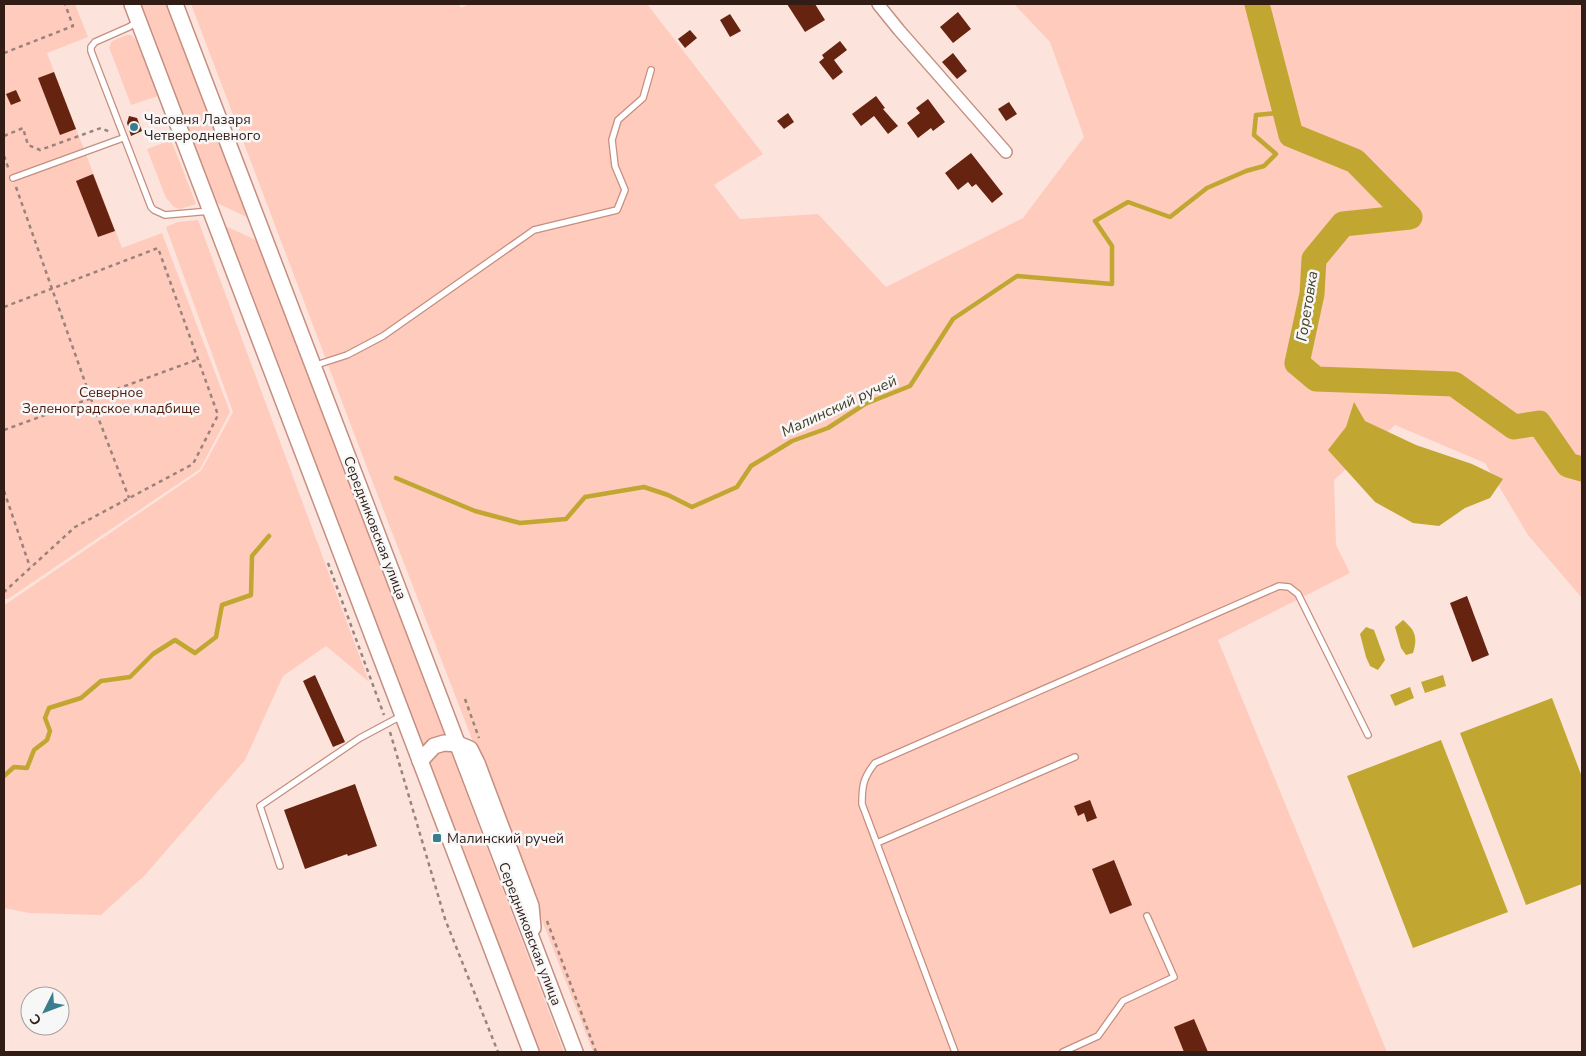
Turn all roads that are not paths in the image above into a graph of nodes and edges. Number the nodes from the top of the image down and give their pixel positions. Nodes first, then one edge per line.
1 (132, 4) edge
2 (175, 4) edge
3 (878, 4) edge
4 (138, 21) junction
5 (651, 70) dead end
6 (123, 138) junction
7 (1006, 152) dead end
8 (13, 178) road end
9 (211, 211) junction
10 (314, 366) junction
11 (403, 715) junction
12 (1368, 735) dead end
13 (458, 744) junction
14 (1075, 757) dead end
15 (420, 761) junction
16 (877, 843) junction
17 (280, 866) dead end
18 (1147, 916) dead end
19 (531, 1052) edge
20 (575, 1052) edge
21 (955, 1052) edge
22 (1063, 1052) edge

1 - 4 street
2 - 10 street, Середниковская улица
3 - 7 street
4 - 6 lane
4 - 9 street
5 - 10 lane
6 - 8 lane
6 - 9 lane
9 - 11 street
10 - 13 street, Середниковская улица
11 - 15 street
11 - 17 lane
12 - 16 lane
13 - 15 street
13 - 20 street, Середниковская улица
14 - 16 lane
15 - 19 street
16 - 21 lane
18 - 22 lane

